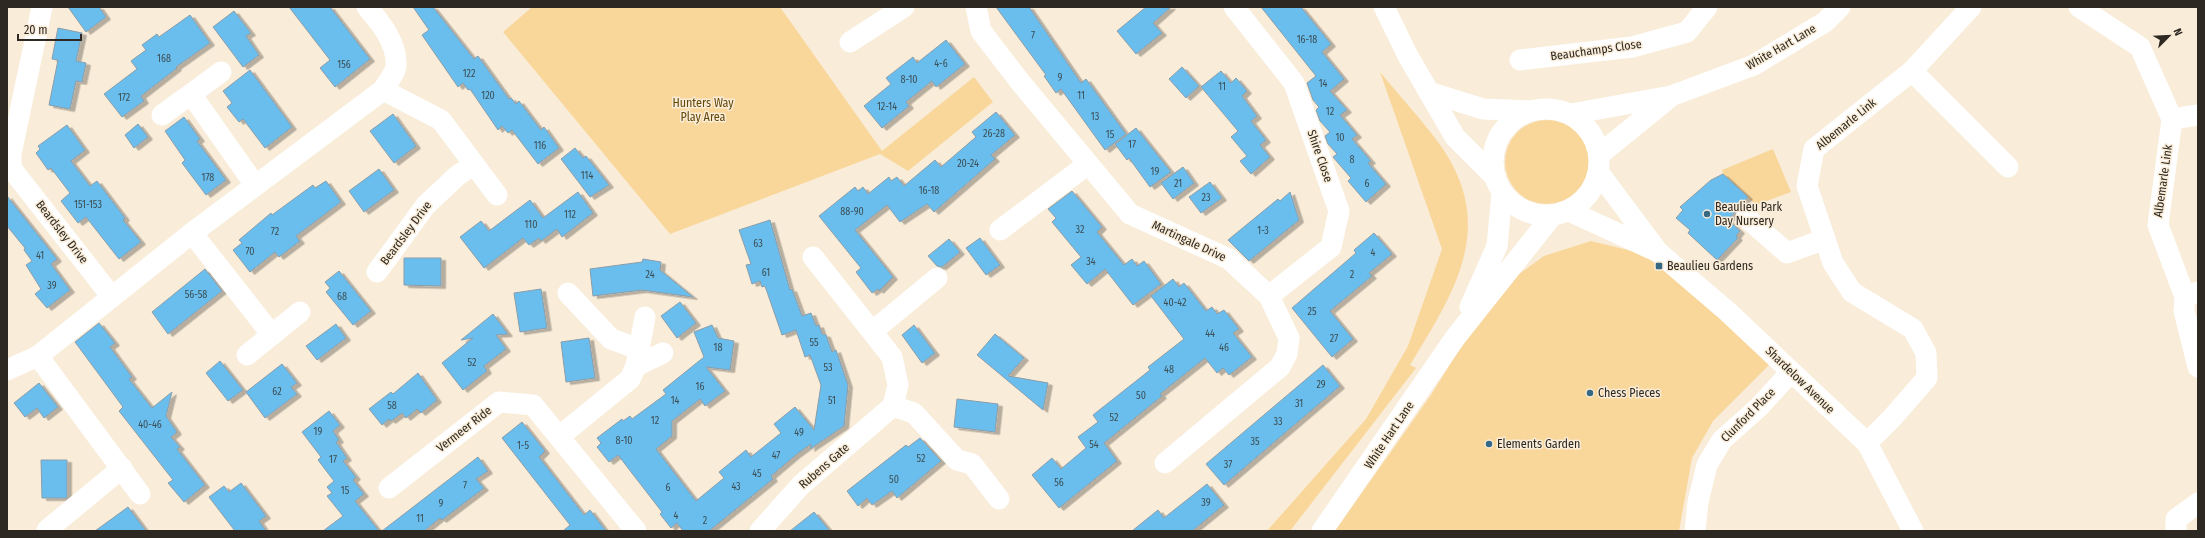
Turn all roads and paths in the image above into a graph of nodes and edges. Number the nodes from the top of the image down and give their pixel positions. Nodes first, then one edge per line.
1 (42, 7) edge
2 (368, 7) edge
3 (904, 7) edge
4 (976, 7) edge
5 (1234, 7) edge
6 (1384, 7) edge
7 (1707, 7) edge
8 (1840, 7) edge
9 (1971, 7) edge
10 (2079, 7) edge
11 (850, 42) dead end
12 (1520, 60) dead end
13 (1912, 71) junction
14 (221, 72) dead end
15 (383, 90) junction
16 (1429, 92) junction
17 (191, 94) junction
18 (1671, 96) junction
19 (1530, 111) junction
20 (1571, 114) junction
21 (162, 115) dead end
22 (2198, 116) edge
23 (2172, 119) junction
24 (474, 164) junction
25 (1088, 164) junction
26 (1600, 164) junction
27 (2008, 166) dead end
28 (9, 168) edge
29 (1498, 184) junction
30 (255, 185) junction
31 (497, 194) dead end
32 (1561, 213) junction
33 (1746, 217) dead end
34 (1000, 230) dead end
35 (192, 233) junction
36 (1824, 239) junction
37 (1658, 252) junction
38 (813, 257) dead end
39 (377, 272) dead end
40 (937, 278) dead end
41 (568, 293) dead end
42 (2191, 295) edge
43 (1269, 296) junction
44 (112, 297) junction
45 (300, 312) dead end
46 (645, 317) dead end
47 (873, 331) junction
48 (272, 335) junction
49 (1455, 338) junction
50 (663, 353) dead end
51 (246, 355) dead end
52 (38, 356) junction
53 (638, 358) junction
54 (2198, 367) edge
55 (7, 370) edge
56 (1791, 372) junction
57 (894, 406) junction
58 (560, 436) junction
59 (1867, 443) junction
60 (1165, 463) dead end
61 (122, 468) junction
62 (389, 488) dead end
63 (140, 494) dead end
64 (999, 499) dead end
65 (2198, 503) edge
66 (47, 530) edge
67 (636, 531) edge
68 (760, 531) edge
69 (1322, 531) edge
70 (1695, 531) edge
71 (1913, 531) edge
72 (2176, 531) edge

1 - 28 street, Beardsley Drive
2 - 15 street
3 - 11 street
4 - 25 street, Martingale Drive
5 - 43 street, Shire Close
6 - 16 street
7 - 12 street, Beauchamps Close
8 - 18 street, White Hart Lane
9 - 13 street, Albemarle Link
10 - 23 street
13 - 27 street
13 - 36 street, Albemarle Link
14 - 17 street
15 - 24 street
15 - 30 street
16 - 19 street
16 - 29 street
17 - 21 street
17 - 30 street
18 - 20 street, White Hart Lane
18 - 26 street, White Hart Lane
19 - 20 street
19 - 29 street
20 - 26 street
22 - 23 street
23 - 42 street, Albemarle Link
24 - 31 street
24 - 39 street, Beardsley Drive
25 - 34 street
25 - 43 street, Martingale Drive
26 - 32 street
26 - 37 street, Shardelow Avenue
28 - 44 street, Beardsley Drive
29 - 32 street
29 - 49 street, White Hart Lane
30 - 35 street
32 - 37 street, Shardelow Avenue
32 - 49 street, White Hart Lane
33 - 36 street
35 - 44 street
35 - 48 street
36 - 59 street, Albemarle Link
37 - 56 street, Shardelow Avenue
38 - 47 street
40 - 47 street
41 - 53 street
42 - 54 street, Albemarle Link
43 - 60 street, Martingale Drive
44 - 52 street
45 - 48 street
46 - 53 street
47 - 57 street
48 - 51 street
49 - 69 street, White Hart Lane
50 - 53 street
52 - 55 street
52 - 61 street
53 - 58 street
56 - 59 street, Shardelow Avenue
56 - 70 street, Clunford Place
57 - 64 street
57 - 68 street, Rubens Gate
58 - 62 street, Vermeer Ride
58 - 67 street, Vermeer Ride
59 - 71 street, Shardelow Avenue
61 - 63 street
61 - 66 street
65 - 72 street

